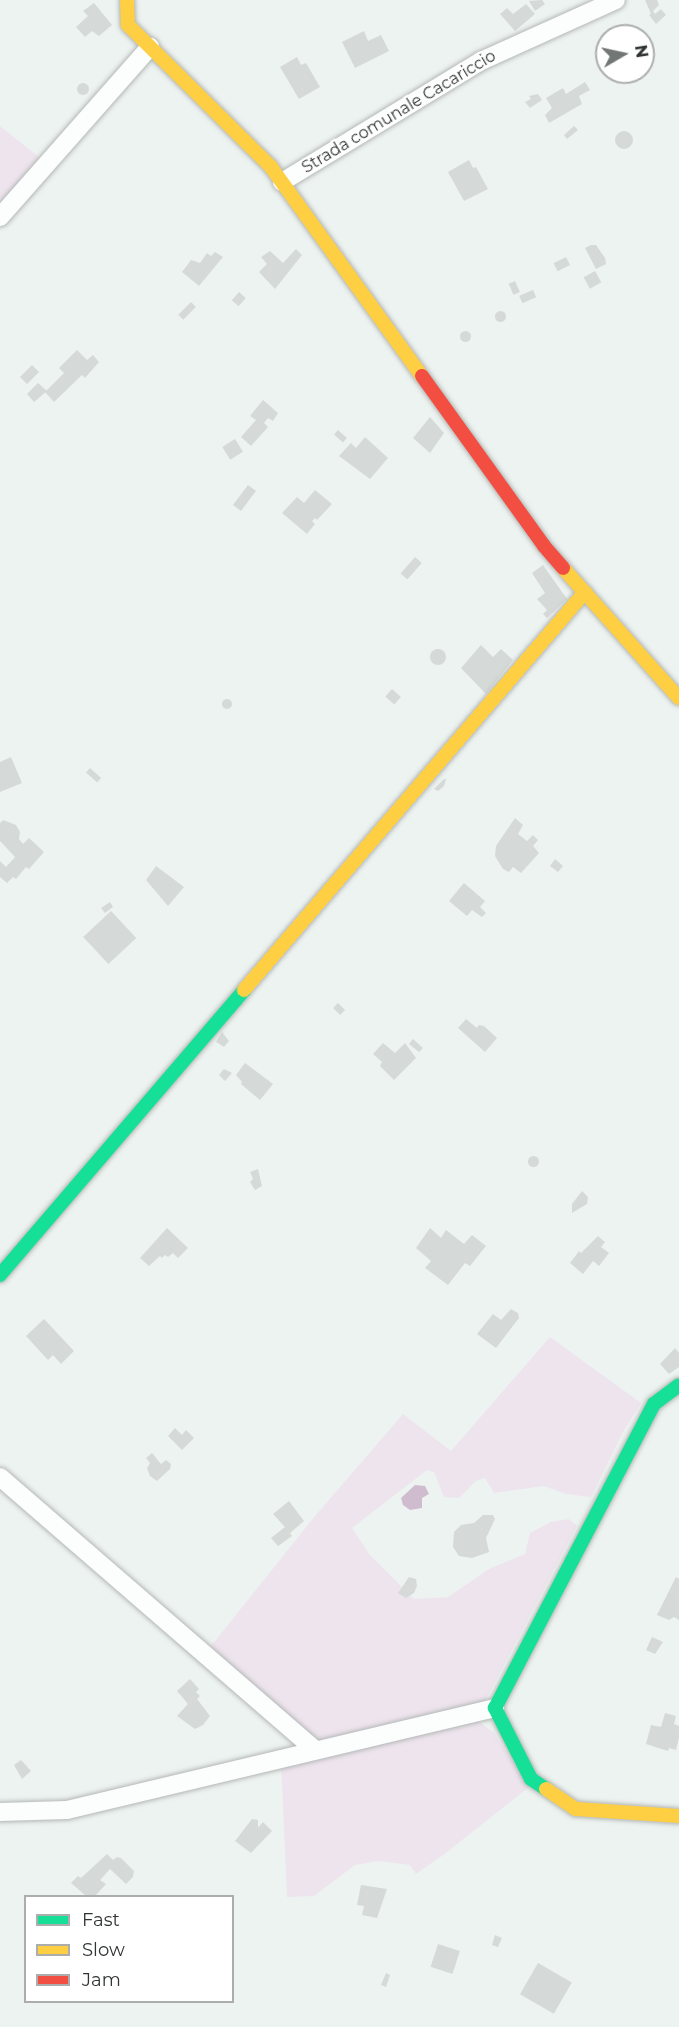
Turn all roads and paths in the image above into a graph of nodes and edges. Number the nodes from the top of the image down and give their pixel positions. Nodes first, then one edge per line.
1 (127, 0) edge
2 (616, 0) edge
3 (150, 46) junction
4 (282, 182) junction
5 (0, 217) edge
6 (585, 592) junction
7 (679, 698) edge
8 (0, 1275) edge
9 (679, 1385) edge
10 (0, 1477) edge
11 (495, 1708) junction
12 (315, 1750) junction
13 (0, 1812) edge
14 (679, 1816) edge

1 - 3 street
2 - 4 street, Strada comunale Cacariccio
3 - 4 street
3 - 5 street
4 - 6 street
6 - 7 street
6 - 8 street
9 - 11 street
10 - 12 street
11 - 12 street
11 - 14 street
12 - 13 street

